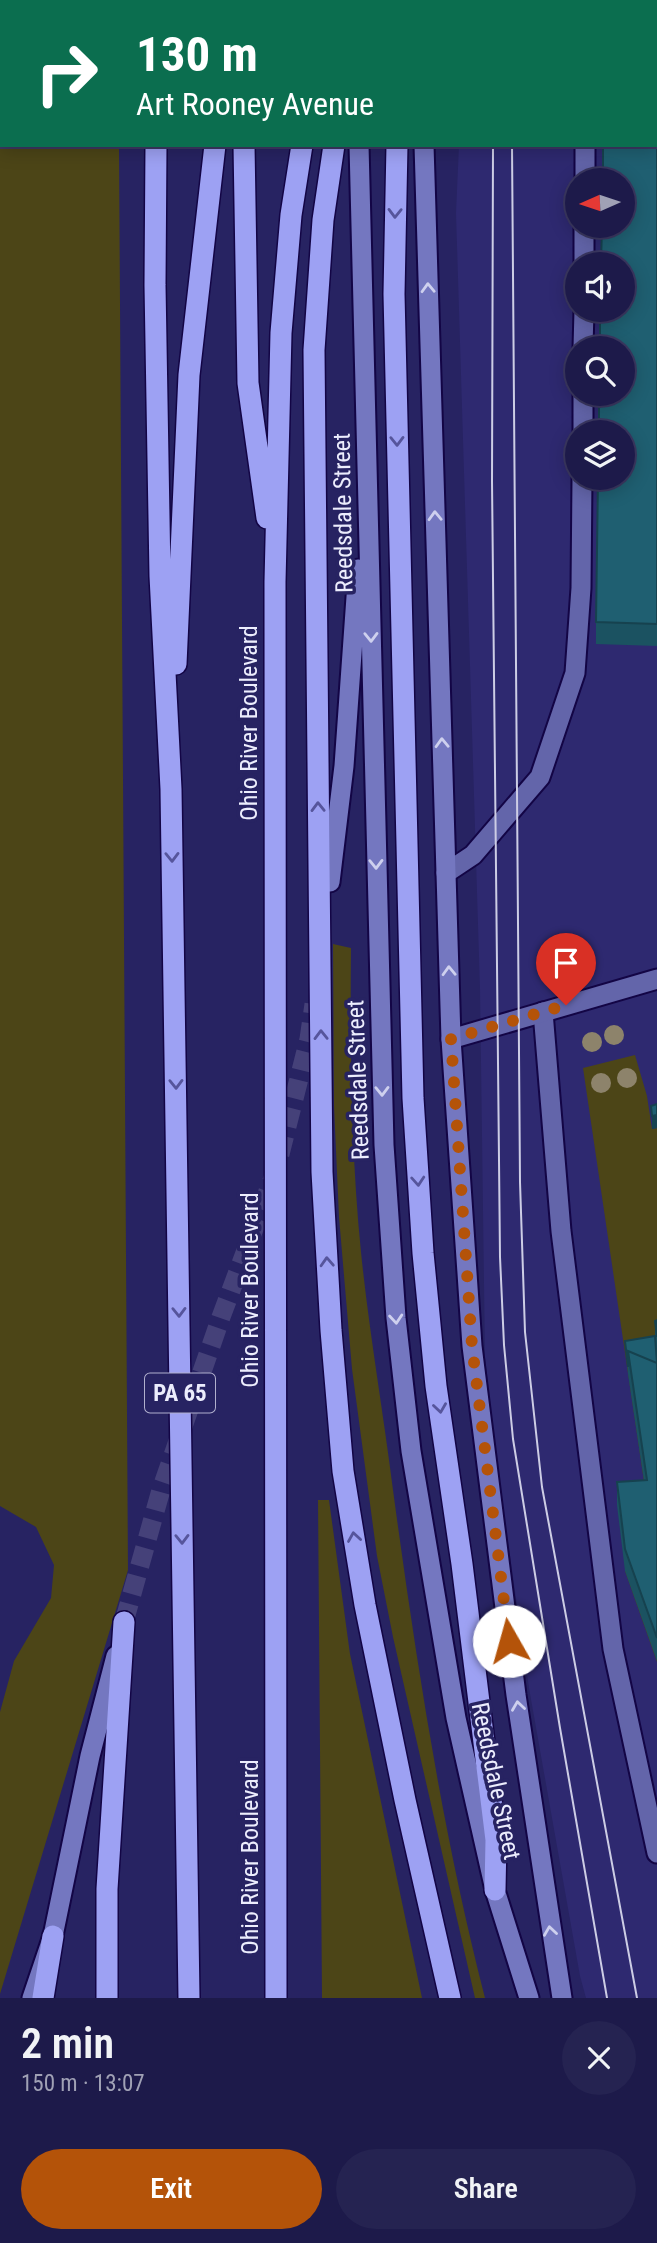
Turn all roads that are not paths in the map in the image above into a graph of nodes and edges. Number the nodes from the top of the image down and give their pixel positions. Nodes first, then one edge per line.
1 (156, 147) edge
2 (215, 147) edge
3 (244, 147) edge
4 (302, 147) edge
5 (334, 147) edge
6 (359, 147) edge
7 (397, 147) edge
8 (424, 147) edge
9 (585, 147) edge
10 (585, 168) edge
11 (366, 446) junction
12 (582, 490) edge
13 (275, 582) junction
14 (171, 789) junction
15 (446, 873) junction
16 (330, 882) dead end
17 (657, 979) edge
18 (543, 1012) junction
19 (451, 1039) junction
20 (124, 1622) joint
21 (657, 1853) edge
22 (495, 1890) junction
23 (53, 1936) junction
24 (32, 1998) edge
25 (43, 1998) edge
26 (107, 1998) edge
27 (189, 1998) edge
28 (276, 1998) edge
29 (450, 1998) edge
30 (529, 1998) edge
31 (562, 1998) edge

1 - 14 highway
2 - 14 highway
3 - 13 highway
4 - 13 highway
29 -> 5 highway
6 - 11 main road, Reedsdale Street
7 -> 22 highway
15 -> 8 main road, Reedsdale Street
9 - 10 street
11 - 16 main road
11 -> 22 main road, Reedsdale Street
12 - 15 street
13 - 28 highway, Ohio River Boulevard
14 -> 27 highway, PA 65
19 -> 15 main road, Reedsdale Street
17 - 18 street
18 - 19 street
18 - 21 street
31 -> 19 main road, Reedsdale Street
20 - 23 main road
20 - 26 highway
22 - 30 main road, Reedsdale Street
23 - 24 main road
23 - 25 highway

